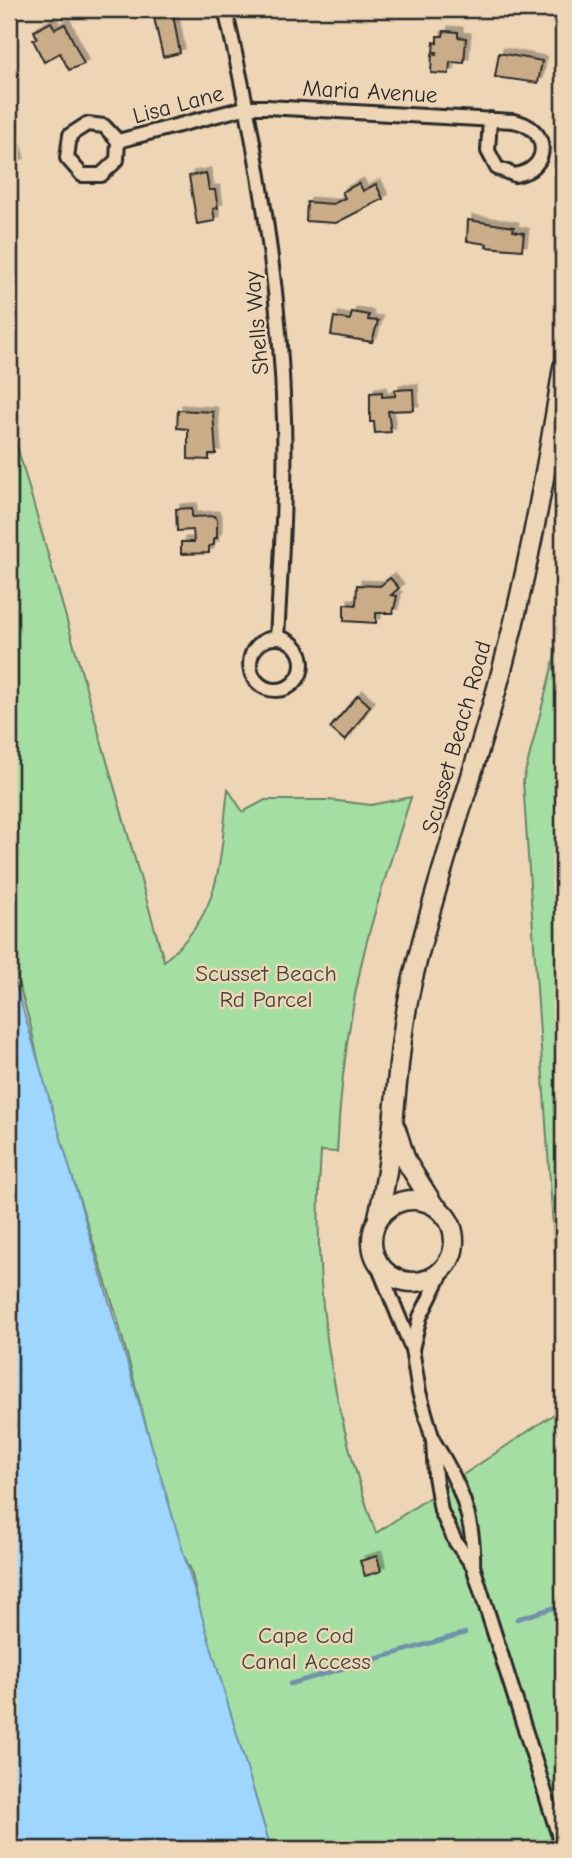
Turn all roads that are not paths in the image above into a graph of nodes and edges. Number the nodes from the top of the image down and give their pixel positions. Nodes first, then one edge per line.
1 (225, 9) edge
2 (248, 107) junction
3 (490, 119) junction
4 (118, 141) junction
5 (563, 367) edge
6 (277, 638) junction
7 (394, 1118) junction
8 (433, 1204) junction
9 (378, 1217) junction
10 (376, 1261) junction
11 (445, 1267) junction
12 (412, 1349) junction
13 (433, 1440) junction
14 (473, 1566) junction
15 (563, 1849) edge

1 - 2 street, Shells Way
2 - 3 street, Maria Avenue
2 - 4 street, Lisa Lane
2 - 6 street, Shells Way
3 - 3 street, Maria Avenue
4 - 4 street, Lisa Lane
5 - 7 main road, Scusset Beach Road
6 - 6 street
7 - 8 main road, Scusset Beach Road
7 - 9 main road, Scusset Beach Road
8 - 9 main road
8 - 11 main road, Scusset Beach Road
9 - 10 main road, Scusset Beach Road
10 - 11 main road
10 - 12 street, Scusset Beach Road
11 - 12 street, Scusset Beach Road
12 - 13 street, Scusset Beach Road
13 - 14 street
13 - 14 street
14 - 15 street

